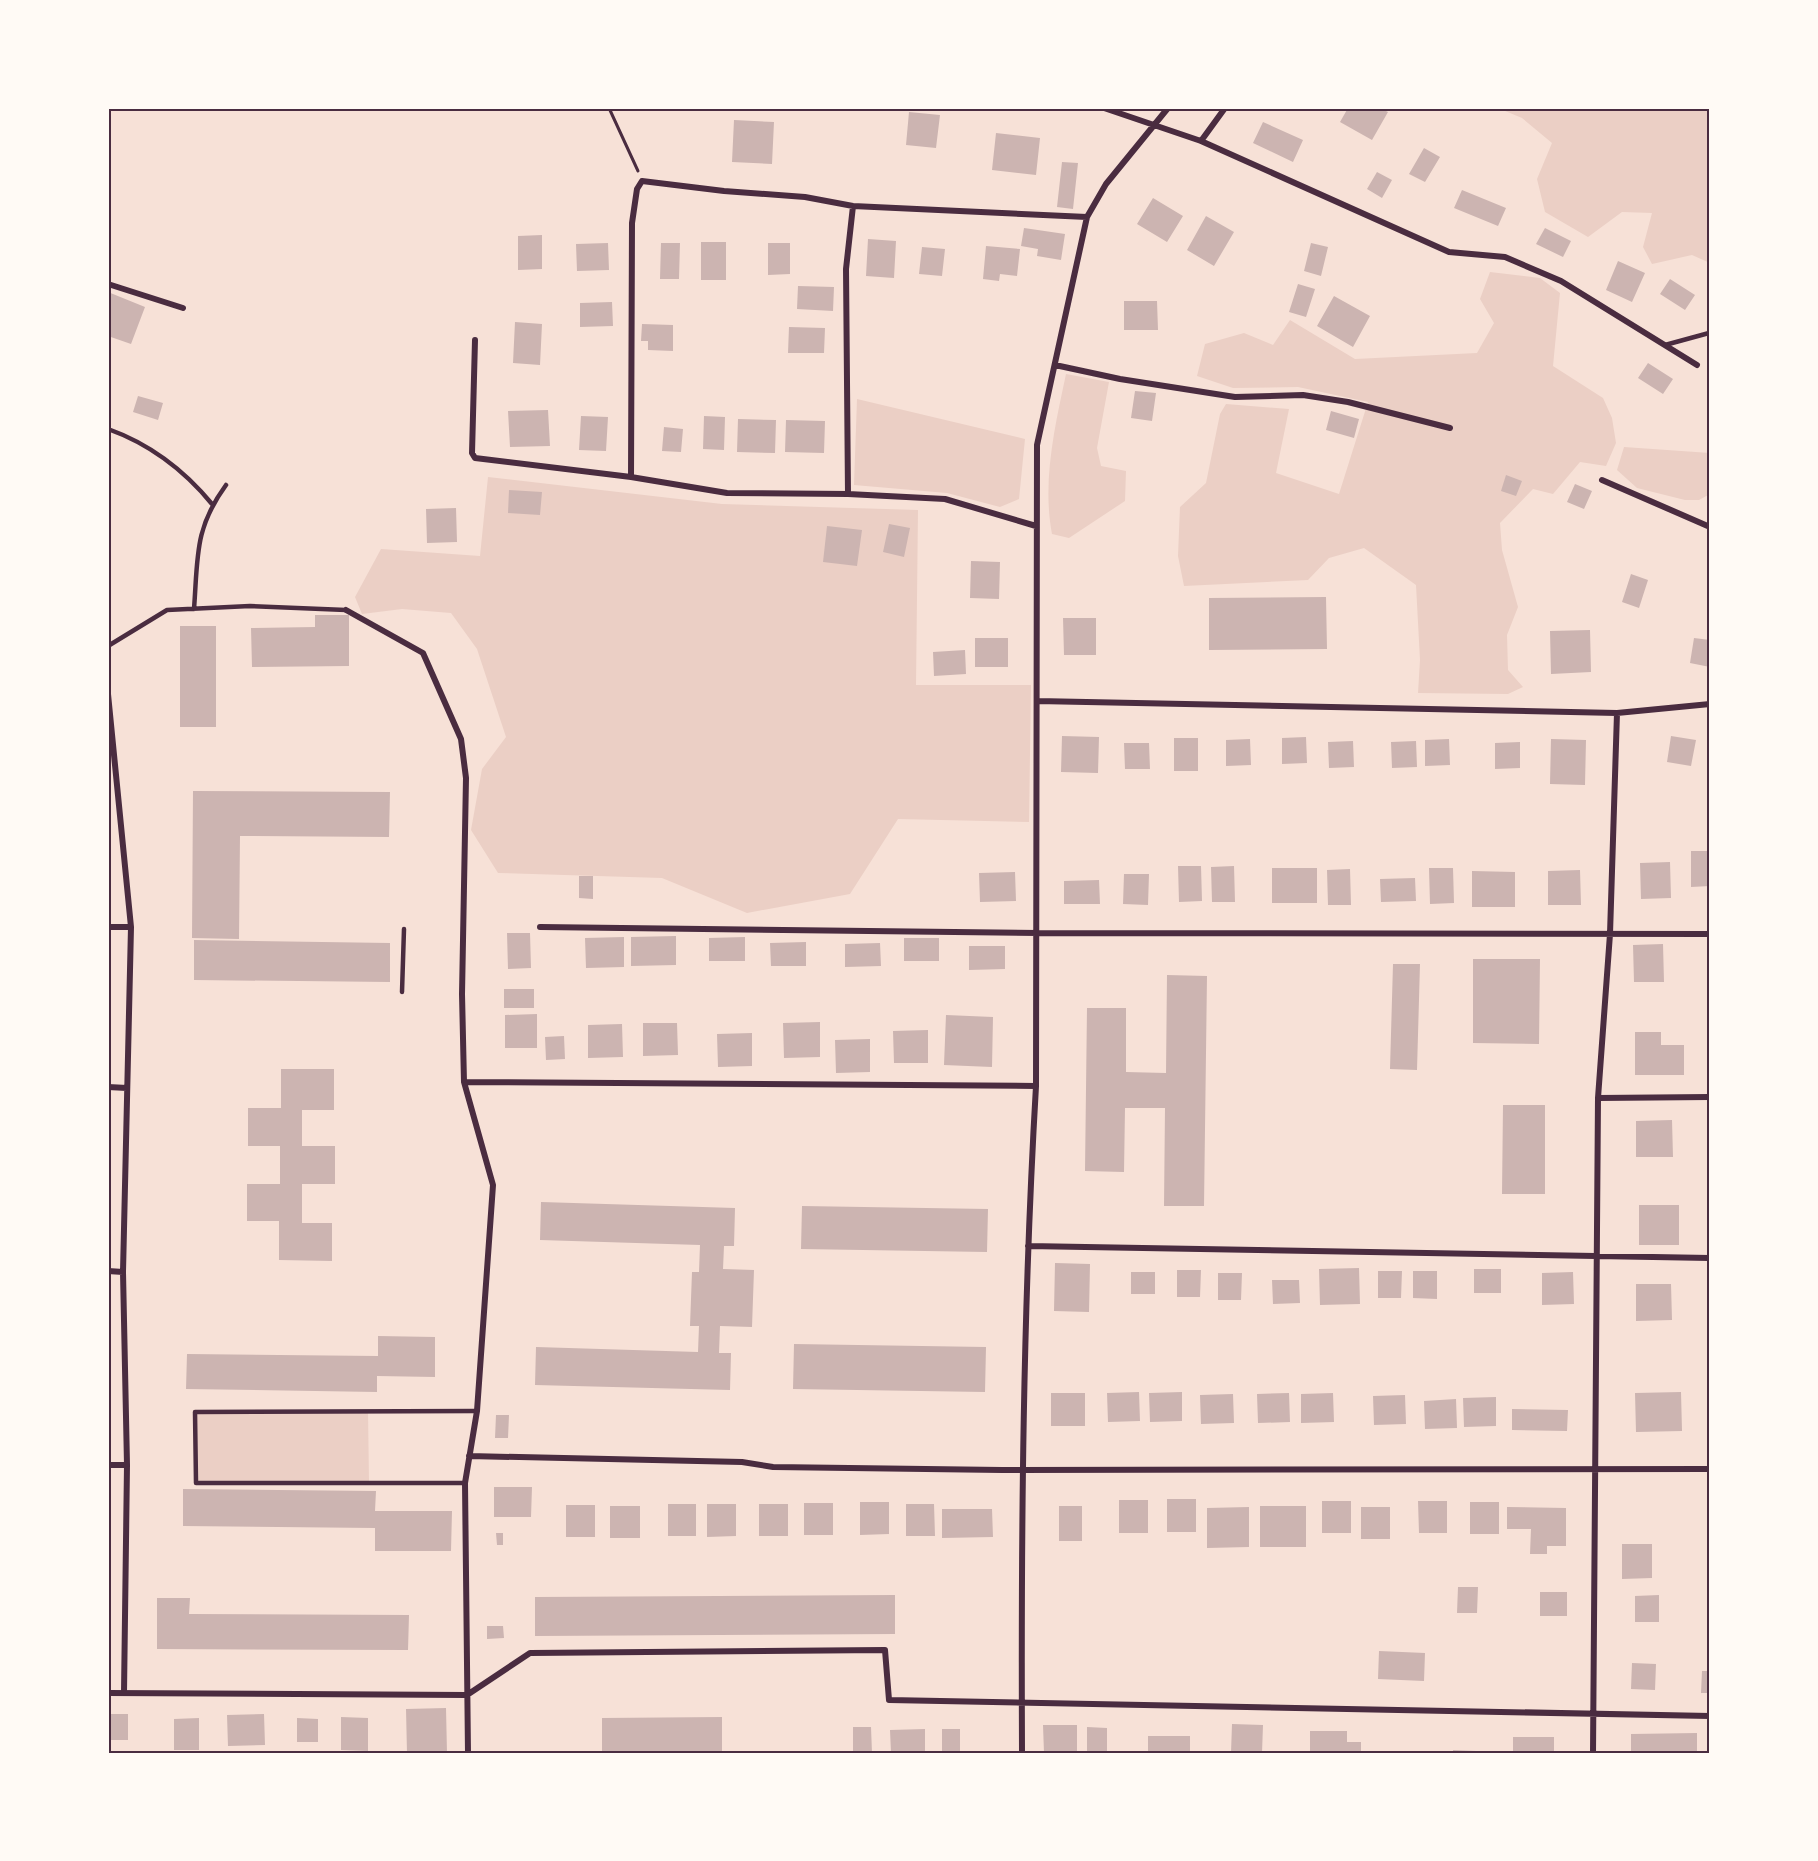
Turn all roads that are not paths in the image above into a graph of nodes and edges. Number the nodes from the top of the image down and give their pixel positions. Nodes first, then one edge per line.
1 (1104, 108) edge
2 (1168, 108) edge
3 (1226, 108) edge
4 (1155, 126) junction
5 (1201, 141) junction
6 (853, 206) junction
7 (1087, 216) junction
8 (108, 284) edge
9 (183, 308) dead end
10 (1709, 333) edge
11 (475, 340) dead end
12 (1665, 345) junction
13 (1055, 365) junction
14 (1697, 365) dead end
15 (1449, 428) dead end
16 (108, 429) edge
17 (631, 477) junction
18 (1602, 480) dead end
19 (226, 485) dead end
20 (848, 494) junction
21 (212, 504) junction
22 (1036, 526) junction
23 (1710, 527) edge
24 (194, 609) junction
25 (346, 610) joint
26 (108, 646) edge
27 (108, 694) edge
28 (1037, 701) junction
29 (1710, 704) edge
30 (1617, 713) junction
31 (108, 927) edge
32 (131, 927) junction
33 (540, 927) dead end
34 (404, 929) dead end
35 (1038, 933) junction
36 (1610, 934) junction
37 (1710, 934) edge
38 (402, 992) dead end
39 (464, 1082) junction
40 (1036, 1086) junction
41 (108, 1088) edge
42 (127, 1088) junction
43 (1710, 1097) edge
44 (1598, 1098) junction
45 (1028, 1246) junction
46 (1598, 1257) junction
47 (1710, 1258) edge
48 (108, 1271) edge
49 (123, 1272) junction
50 (477, 1411) junction
51 (469, 1456) junction
52 (108, 1465) edge
53 (127, 1465) junction
54 (1594, 1467) junction
55 (1710, 1468) edge
56 (1022, 1469) junction
57 (465, 1483) junction
58 (108, 1693) edge
59 (124, 1693) junction
60 (467, 1695) junction
61 (1022, 1700) junction
62 (1594, 1714) junction
63 (1710, 1716) edge
64 (468, 1753) edge
65 (1022, 1753) edge
66 (1593, 1753) edge

1 - 4 street
2 - 4 street
3 - 5 street
4 - 5 street
4 - 7 street
5 - 12 street
6 - 7 street
6 - 17 street
6 - 20 street
7 - 13 street
8 - 9 street
10 - 12 lane
11 - 17 street
12 - 14 street
13 - 15 street
13 - 22 street
16 - 21 lane
17 - 20 street
18 - 23 street
19 - 21 lane
20 - 22 street
21 - 24 lane
22 - 28 street
24 - 25 lane
24 - 26 lane
25 - 39 street
27 - 32 street
28 - 30 street
28 - 35 street
29 - 30 street
30 - 36 street
31 - 32 street
32 - 42 street
33 - 35 street
34 - 38 lane
35 - 36 street
35 - 40 street
36 - 37 street
36 - 44 street
39 - 40 street
39 - 50 street
40 - 45 street
41 - 42 street
42 - 49 street
43 - 44 street
44 - 46 street
45 - 46 street
45 - 56 street
46 - 47 street
46 - 54 street
48 - 49 street
49 - 53 street
50 - 51 street
50 - 57 lane
51 - 56 street
51 - 57 street
52 - 53 street
53 - 59 street
54 - 55 street
54 - 56 street
54 - 62 street
56 - 61 street
57 - 60 street
58 - 59 street
59 - 60 street
60 - 61 street
60 - 64 street
61 - 62 street
61 - 65 street
62 - 63 street
62 - 66 street

